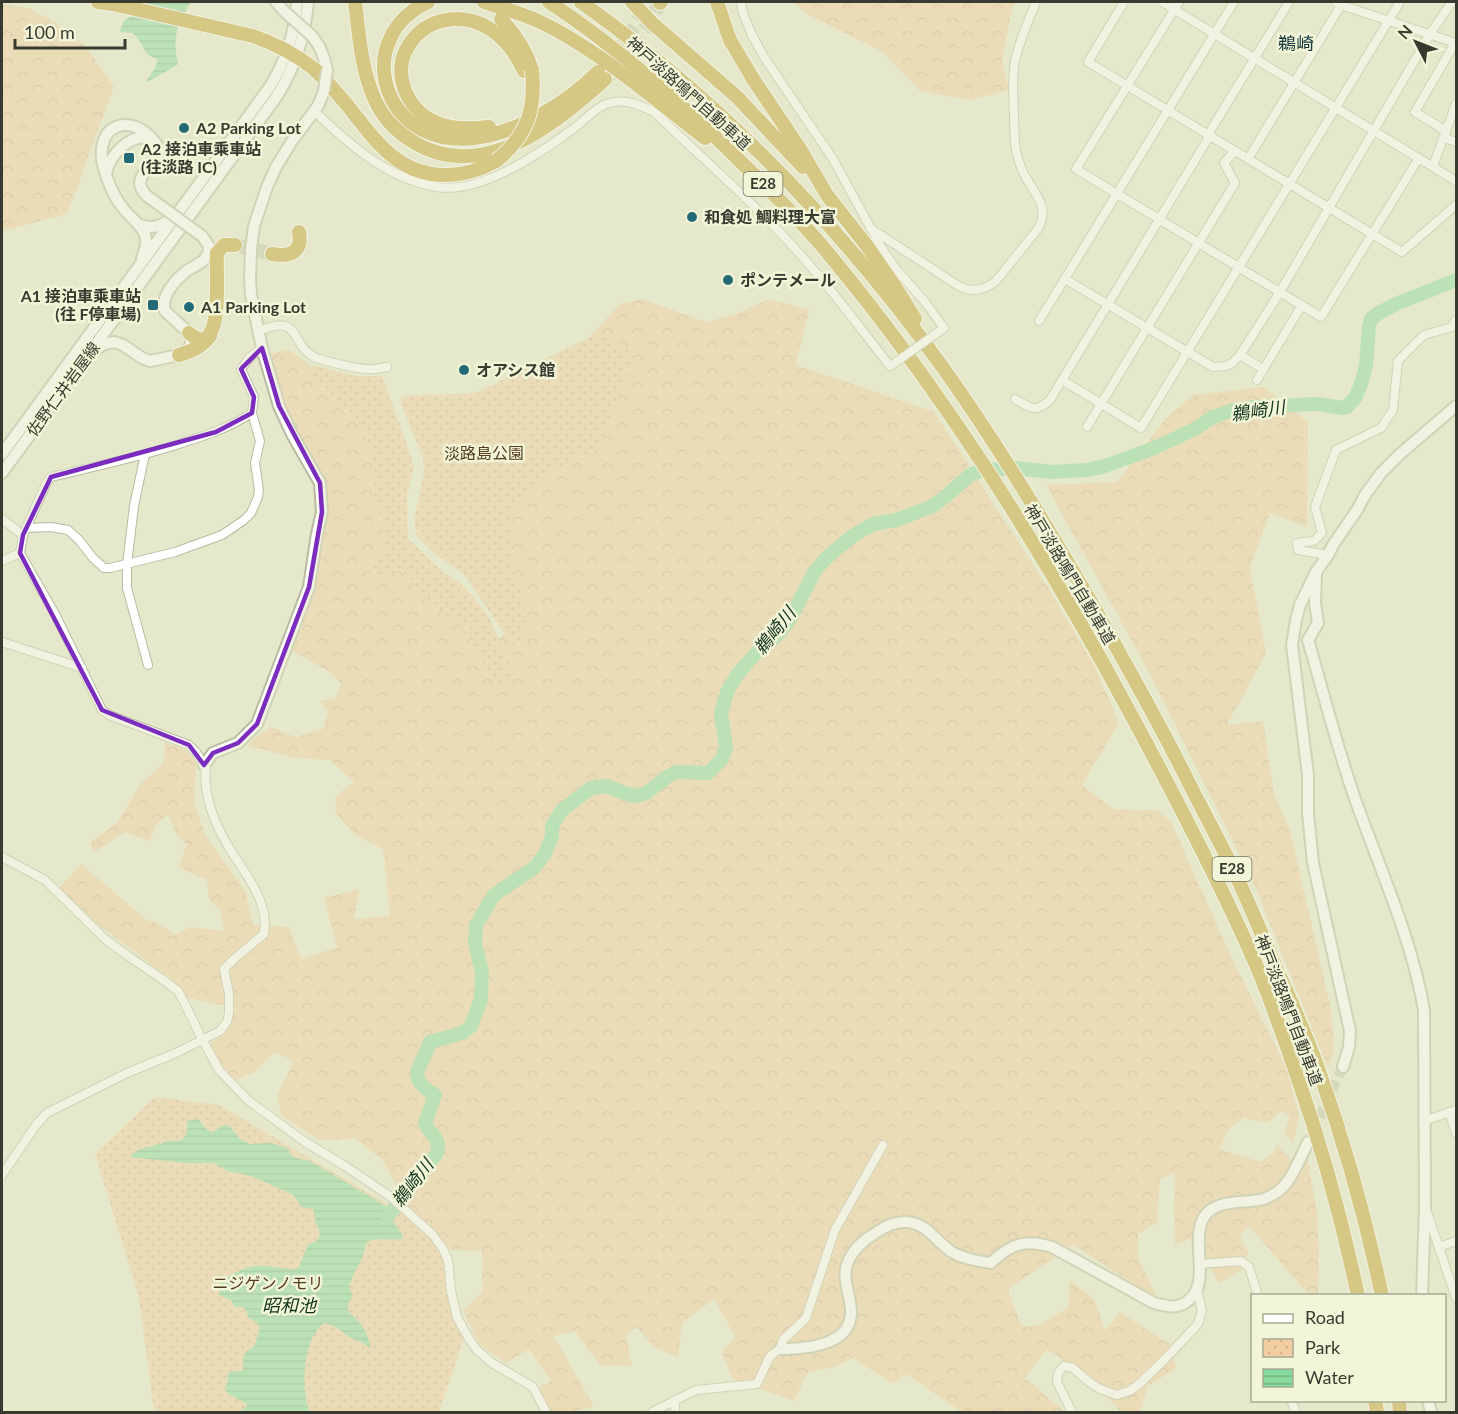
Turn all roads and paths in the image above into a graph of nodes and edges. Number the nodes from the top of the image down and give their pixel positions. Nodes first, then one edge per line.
1 (98, 2) edge
2 (276, 2) edge
3 (297, 2) edge
4 (308, 2) edge
5 (355, 2) edge
6 (428, 2) edge
7 (484, 2) edge
8 (501, 2) edge
9 (549, 2) edge
10 (581, 2) edge
11 (632, 2) edge
12 (717, 2) edge
13 (741, 2) edge
14 (1036, 2) edge
15 (1124, 2) edge
16 (1162, 2) edge
17 (1234, 2) edge
18 (1288, 2) edge
19 (1340, 2) edge
20 (1400, 2) edge
21 (1452, 2) edge
22 (1176, 5) edge
23 (501, 19) dead end
24 (535, 20) junction
25 (1388, 20) junction
26 (1214, 33) junction
27 (1430, 34) junction
28 (1456, 43) edge
29 (1255, 58) junction
30 (320, 69) junction
31 (528, 71) junction
32 (1295, 82) junction
33 (1127, 86) junction
34 (1456, 104) edge
35 (1336, 107) junction
36 (1168, 110) junction
37 (314, 111) junction
38 (538, 116) junction
39 (1374, 130) junction
40 (1209, 135) junction
41 (1445, 135) junction
42 (154, 140) junction
43 (1456, 142) edge
44 (1235, 150) junction
45 (1419, 158) junction
46 (1248, 159) junction
47 (1433, 166) junction
48 (106, 174) junction
49 (1456, 181) edge
50 (1289, 183) junction
51 (763, 184) junction
52 (199, 186) junction
53 (1117, 194) junction
54 (827, 195) junction
55 (1456, 206) edge
56 (1329, 207) junction
57 (1160, 219) junction
58 (140, 225) junction
59 (870, 228) junction
60 (299, 232) dead end
61 (1373, 234) junction
62 (1199, 243) junction
63 (235, 245) dead end
64 (272, 254) tunnel mouth
65 (1239, 267) junction
66 (131, 276) junction
67 (1065, 279) junction
68 (1280, 291) junction
69 (131, 296) junction
70 (1108, 305) junction
71 (1302, 305) junction
72 (1456, 320) edge
73 (1039, 321) dead end
74 (1147, 328) junction
75 (213, 330) junction
76 (259, 331) junction
77 (189, 333) junction
78 (123, 345) junction
79 (262, 348) junction
80 (1187, 352) junction
81 (179, 355) junction
82 (1240, 355) junction
83 (387, 367) dead end
84 (943, 368) junction
85 (1263, 369) junction
86 (1062, 380) junction
87 (1257, 380) dead end
88 (66, 385) junction
89 (1015, 399) dead end
90 (1101, 403) junction
91 (1456, 406) edge
92 (252, 412) junction
93 (1087, 427) dead end
94 (2, 454) edge
95 (146, 454) junction
96 (2, 473) edge
97 (2, 519) edge
98 (23, 532) junction
99 (20, 553) junction
100 (1328, 555) junction
101 (2, 561) edge
102 (127, 564) junction
103 (1316, 572) junction
104 (2, 642) edge
105 (148, 665) dead end
106 (82, 668) junction
107 (204, 765) junction
108 (2, 857) edge
109 (203, 1041) junction
110 (1343, 1067) tunnel mouth
111 (1453, 1111) edge
112 (1424, 1121) junction
113 (1456, 1133) edge
114 (1308, 1142) tunnel mouth
115 (883, 1145) dead end
116 (2, 1175) edge
117 (1425, 1207) junction
118 (1456, 1241) edge
119 (1439, 1247) junction
120 (1200, 1264) junction
121 (1197, 1290) junction
122 (1257, 1294) edge
123 (1358, 1294) edge
124 (1382, 1294) edge
125 (1422, 1294) edge
126 (1456, 1298) edge
127 (780, 1349) junction
128 (675, 1400) junction
129 (546, 1413) edge
130 (652, 1413) edge
131 (675, 1413) edge
132 (1072, 1413) edge

1 - 30 highway, bridge
2 - 30 street, bridge
3 - 52 street, 佐野仁井岩屋線
4 - 69 street, 佐野仁井岩屋線
5 - 38 highway
6 - 38 highway
7 - 24 highway
8 - 24 highway
9 - 51 highway, 神戸淡路鳴門自動車道 / E28
10 - 84 highway, 神戸淡路鳴門自動車道 / E28
11 - 54 highway
12 - 54 highway
13 - 59 street
14 - 59 street
15 - 33 street
16 - 22 street
17 - 26 street
18 - 29 street
19 - 25 street
19 - 32 street
20 - 25 street
21 - 27 street
22 - 26 street
22 - 33 street
23 - 31 highway
24 - 51 highway
25 - 27 street
25 - 35 street
26 - 29 street
26 - 36 street
27 - 28 street
27 - 39 street
28 - 41 street
29 - 32 street
29 - 40 street
30 - 31 highway, bridge
30 - 37 street, bridge
31 - 38 highway
32 - 35 street
32 - 46 street
33 - 36 street
33 - 53 street
34 - 41 street
35 - 39 street
35 - 50 street
36 - 40 street
36 - 53 street
37 - 59 street, bridge
37 - 76 street
39 - 45 street
39 - 56 street
40 - 44 street
40 - 57 street
41 - 43 street
41 - 47 street
42 - 48 street
42 - 48 street
42 - 77 street, bridge
44 - 46 street
44 - 62 street
45 - 47 street
45 - 61 street
46 - 50 street
47 - 49 street
48 - 58 street
50 - 56 street
50 - 65 street
51 - 123 highway, 神戸淡路鳴門自動車道 / E28
52 - 58 street
52 - 66 street, 佐野仁井岩屋線
53 - 57 street
53 - 67 street
54 - 84 highway
55 - 61 street
56 - 61 street
56 - 68 street
57 - 62 street
57 - 70 street
58 - 66 street
60 - 64 highway
61 - 71 street
62 - 65 street
62 - 74 street
63 - 75 highway
65 - 68 street
65 - 80 street
66 - 94 street, 佐野仁井岩屋線
67 - 70 street
67 - 73 street
68 - 71 street
68 - 82 street
69 - 78 street
69 - 88 street, 佐野仁井岩屋線
70 - 74 street
70 - 86 street
71 - 85 street
72 - 100 street
74 - 80 street
74 - 90 street
75 - 77 highway
75 - 81 highway
76 - 79 street
76 - 83 street
77 - 81 street
78 - 81 street
78 - 88 street
79 - 92 street
79 - 107 street
80 - 82 street
80 - 90 street
82 - 85 street
84 - 124 highway, 神戸淡路鳴門自動車道 / E28
85 - 87 street
86 - 89 street
86 - 90 street
88 - 96 street, 佐野仁井岩屋線
90 - 93 street
91 - 100 street
92 - 95 street
92 - 102 street
95 - 98 street
95 - 102 street
97 - 98 street
98 - 99 street
98 - 102 street
99 - 101 street
99 - 106 street
100 - 103 street
102 - 105 street
103 - 110 street
103 - 112 street
104 - 106 street
106 - 107 street
107 - 109 street
108 - 109 street
109 - 116 street
109 - 129 street
111 - 112 street
111 - 113 street
112 - 117 street
114 - 120 street
115 - 127 street
117 - 119 street
117 - 125 street
118 - 119 street
119 - 126 street
120 - 121 street
120 - 122 street
121 - 127 street
121 - 132 street
127 - 128 street
128 - 130 street
128 - 131 street

